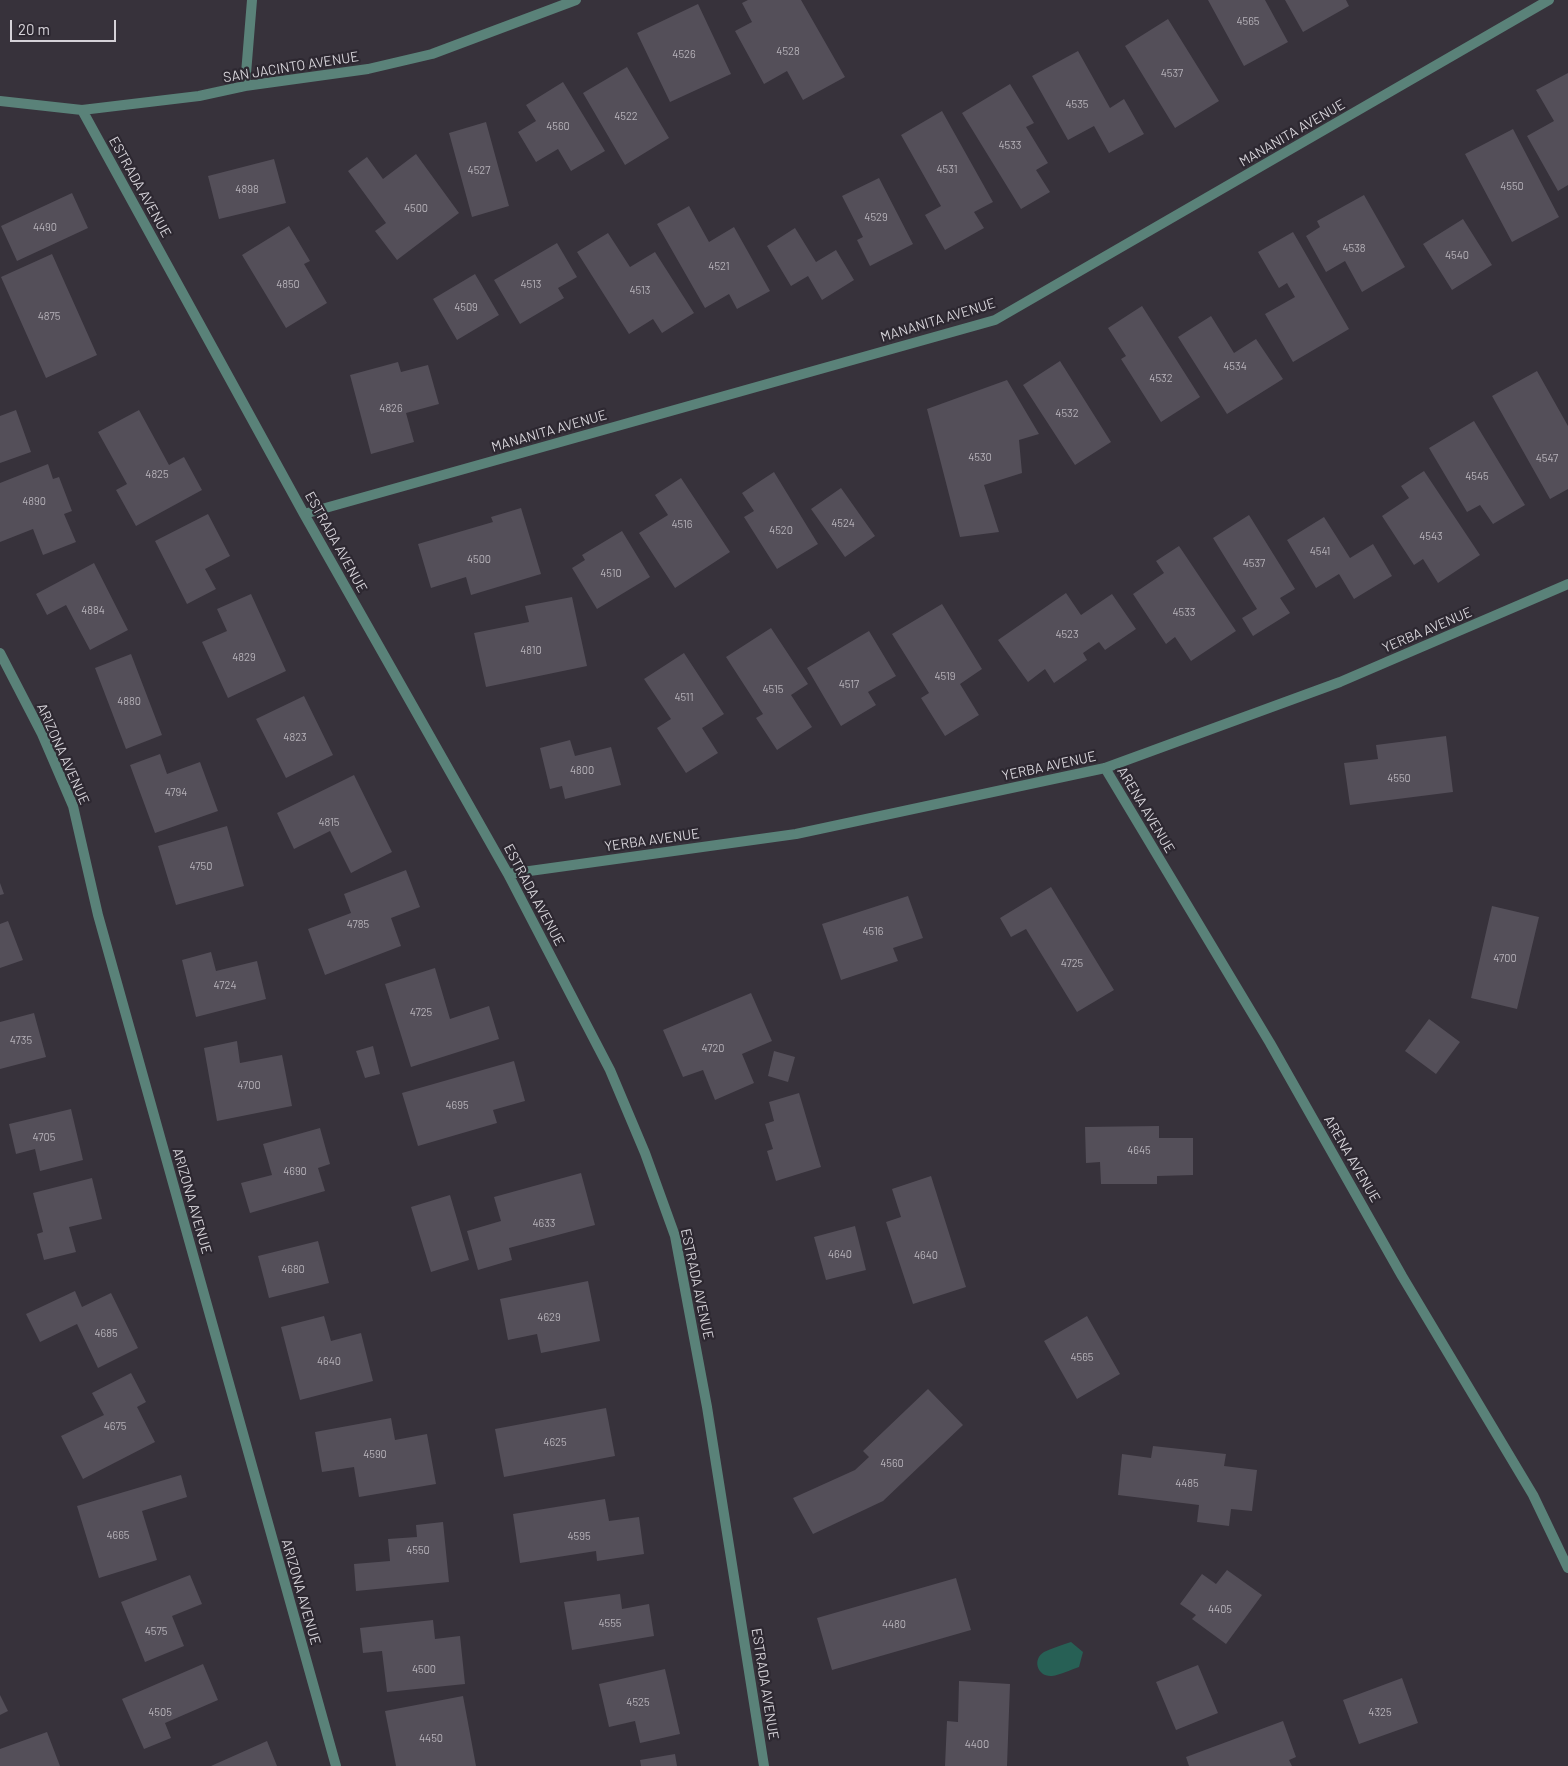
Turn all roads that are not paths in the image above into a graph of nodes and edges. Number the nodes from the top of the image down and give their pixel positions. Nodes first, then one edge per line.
1 (252, 0) edge
2 (576, 0) edge
3 (1549, 0) edge
4 (245, 86) junction
5 (0, 101) edge
6 (82, 110) junction
7 (304, 514) junction
8 (1568, 584) edge
9 (0, 654) edge
10 (1105, 768) junction
11 (508, 874) junction
12 (1568, 1568) edge
13 (336, 1766) edge
14 (764, 1766) edge

1 - 4 street
2 - 4 street, SAN JACINTO AVENUE
3 - 7 street, MANANITA AVENUE
4 - 6 street, SAN JACINTO AVENUE
5 - 6 street, SAN JACINTO AVENUE
6 - 7 street, ESTRADA AVENUE
7 - 11 street, ESTRADA AVENUE
8 - 10 street, YERBA AVENUE
9 - 13 street, ARIZONA AVENUE
10 - 11 street, YERBA AVENUE
10 - 12 street, ARENA AVENUE
11 - 14 street, ESTRADA AVENUE

